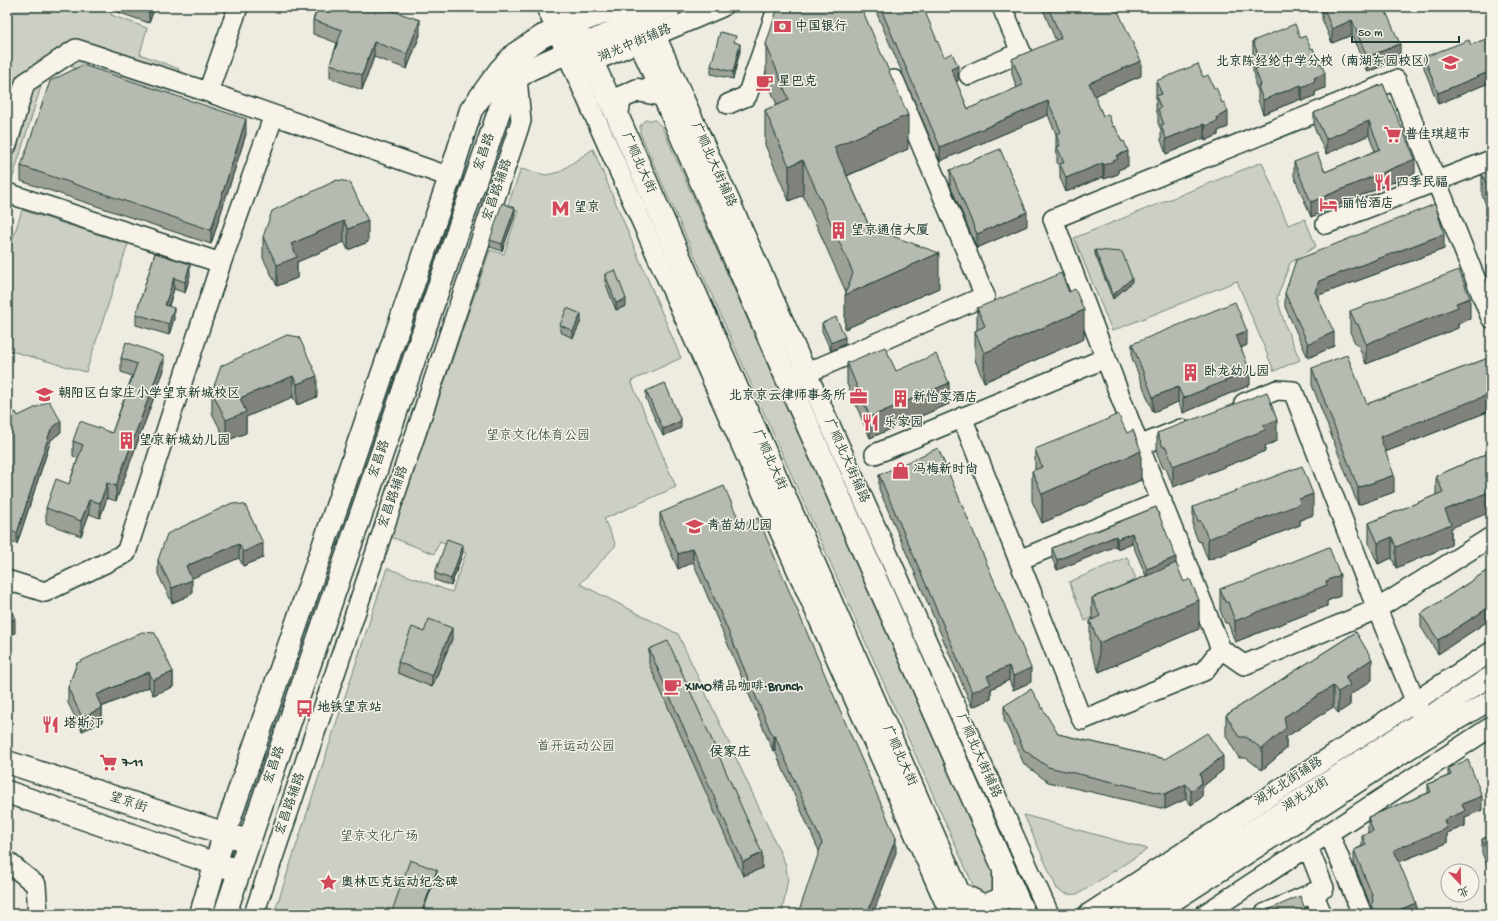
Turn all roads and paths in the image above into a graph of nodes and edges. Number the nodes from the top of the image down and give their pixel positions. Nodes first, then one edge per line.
1 (238, 7) edge
2 (546, 7) edge
3 (617, 7) edge
4 (670, 7) edge
5 (722, 7) edge
6 (787, 7) edge
7 (1002, 7) edge
8 (640, 22) edge
9 (560, 24) edge
10 (581, 53) junction
11 (969, 75) dead end
12 (517, 78) junction
13 (894, 80) edge
14 (208, 92) junction
15 (663, 95) junction
16 (728, 104) dead end
17 (274, 115) junction
18 (617, 115) junction
19 (7, 145) edge
20 (1491, 160) edge
21 (450, 176) junction
22 (1437, 182) junction
23 (7, 193) edge
24 (1326, 224) dead end
25 (221, 263) junction
26 (1491, 318) edge
27 (1106, 358) junction
28 (797, 377) junction
29 (1226, 411) edge
30 (962, 417) junction
31 (1197, 423) edge
32 (1139, 446) junction
33 (874, 454) dead end
34 (1162, 501) junction
35 (1491, 536) edge
36 (1018, 560) junction
37 (7, 580) edge
38 (1377, 609) junction
39 (1221, 649) junction
40 (1491, 652) edge
41 (1491, 676) edge
42 (1415, 700) junction
43 (1491, 700) edge
44 (1491, 727) edge
45 (1427, 728) junction
46 (7, 762) edge
47 (7, 792) edge
48 (1329, 833) junction
49 (224, 835) junction
50 (249, 841) junction
51 (1308, 847) junction
52 (7, 861) edge
53 (216, 864) junction
54 (239, 870) junction
55 (1004, 870) junction
56 (958, 892) junction
57 (1313, 893) junction
58 (38, 914) edge
59 (200, 914) edge
60 (225, 914) edge
61 (254, 914) edge
62 (950, 914) edge
63 (968, 914) edge
64 (1024, 914) edge
65 (1049, 914) edge
66 (1088, 914) edge
67 (1122, 914) edge
68 (1154, 914) edge
69 (1205, 914) edge
70 (1264, 914) edge
71 (1322, 914) edge
72 (1362, 914) edge

1 - 14 street
2 - 9 street
3 - 9 main road, 宏昌路
4 - 8 main road, 宏昌路
5 - 8 street, 湖光中街辅路
6 - 16 street
7 - 11 street
8 - 10 main road, 宏昌路
8 - 15 main road
8 - 28 street, 广顺北大街辅路
9 - 10 main road, 广顺北大街
9 - 21 main road, 宏昌路
10 - 12 main road, 宏昌路
10 - 18 main road, 广顺北大街
10 - 62 street
12 - 50 main road, 宏昌路
12 - 61 street, 宏昌路辅路
13 - 28 street
14 - 17 street
14 - 19 street
15 - 18 main road
15 - 28 main road
17 - 21 street
17 - 25 street
18 - 56 main road, 广顺北大街
20 - 22 street
21 - 49 main road, 宏昌路
22 - 24 street
22 - 26 street
22 - 27 street
23 - 25 street
25 - 37 street
27 - 30 street
27 - 32 street
28 - 55 main road
28 - 65 street, 广顺北大街辅路
29 - 38 street
30 - 33 street
30 - 36 street
31 - 32 street
32 - 34 street
34 - 36 street
34 - 39 street
35 - 38 street
36 - 39 street
38 - 39 street
38 - 42 street
40 - 42 street, 湖光北街辅路
41 - 45 street, 湖光北街
42 - 45 street
42 - 66 street, 湖光北街辅路
43 - 45 street, 湖光北街
44 - 48 street
45 - 67 street, 湖光北街
45 - 68 street, 湖光北街
46 - 49 main road, 望京街
47 - 53 main road
48 - 51 street
48 - 72 street
49 - 50 main road, 望京街
49 - 53 main road, 宏昌路
50 - 54 main road, 宏昌路
51 - 57 street
51 - 69 street
52 - 58 street
53 - 54 main road
53 - 59 main road, 宏昌路
54 - 60 main road, 宏昌路
55 - 56 main road
55 - 64 main road
56 - 63 main road, 广顺北大街
57 - 70 street
57 - 71 street

